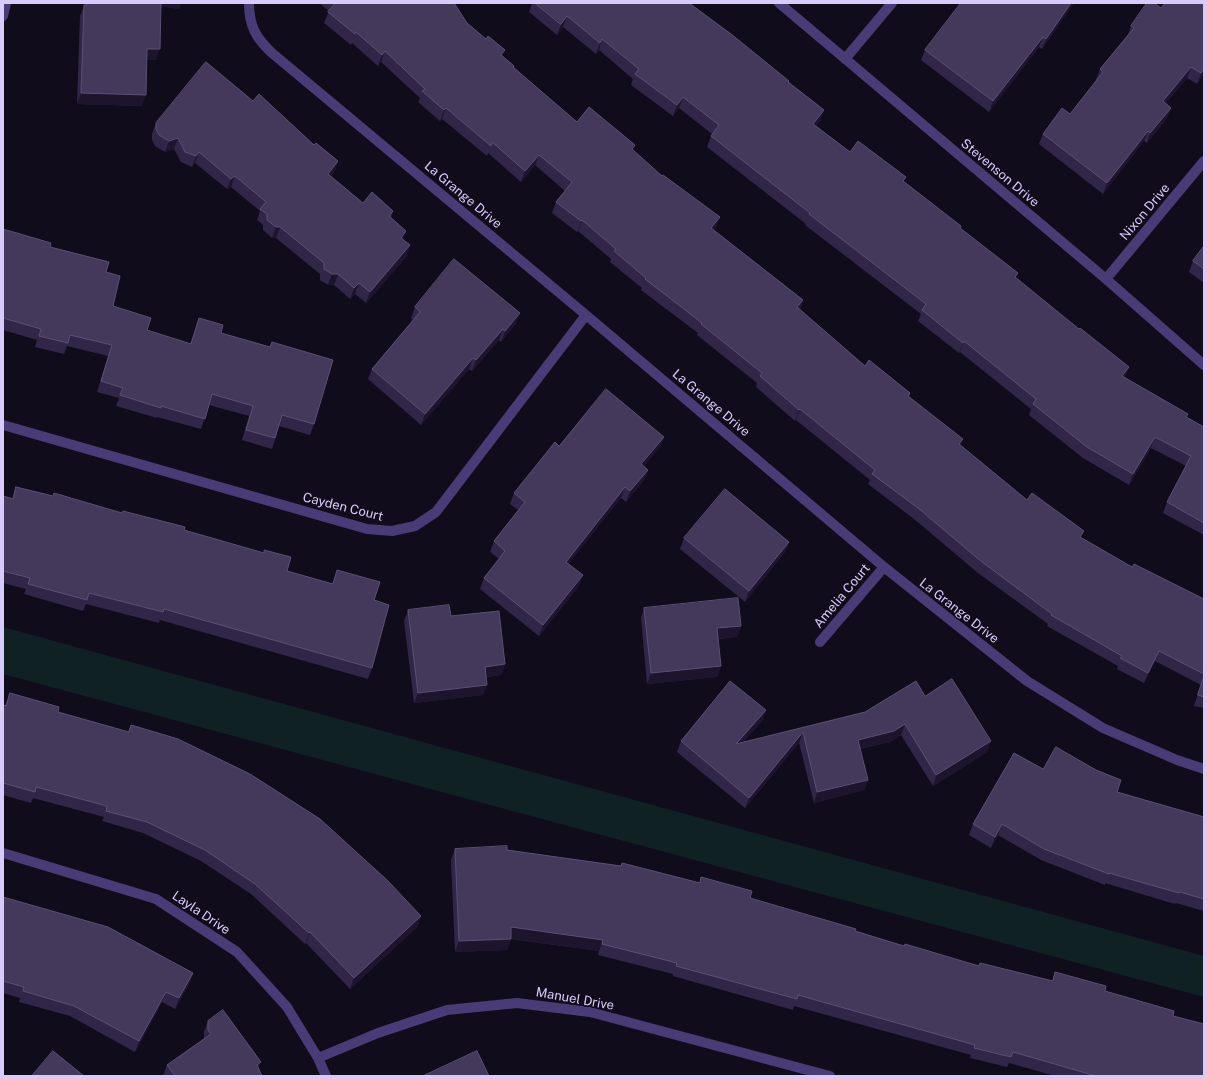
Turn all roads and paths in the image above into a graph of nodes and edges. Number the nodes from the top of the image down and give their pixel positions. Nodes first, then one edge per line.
1 (6, 3) edge
2 (249, 3) edge
3 (779, 3) edge
4 (892, 3) edge
5 (3, 16) edge
6 (845, 59) junction
7 (1204, 161) edge
8 (1106, 279) junction
9 (586, 315) junction
10 (1204, 365) edge
11 (3, 424) edge
12 (884, 567) junction
13 (820, 642) dead end
14 (1204, 769) edge
15 (3, 852) edge
16 (318, 1058) junction
17 (326, 1076) edge
18 (830, 1076) edge

1 - 5 street
2 - 9 street, La Grange Drive
3 - 6 street, Stevenson Drive
4 - 6 street
6 - 8 street, Stevenson Drive
7 - 8 street, Nixon Drive
8 - 10 street, Stevenson Drive
9 - 11 street, Cayden Court
9 - 12 street, La Grange Drive
12 - 13 street, Amelia Court
12 - 14 street, La Grange Drive
15 - 16 street, Layla Drive
16 - 17 street, Layla Drive
16 - 18 street, Manuel Drive

